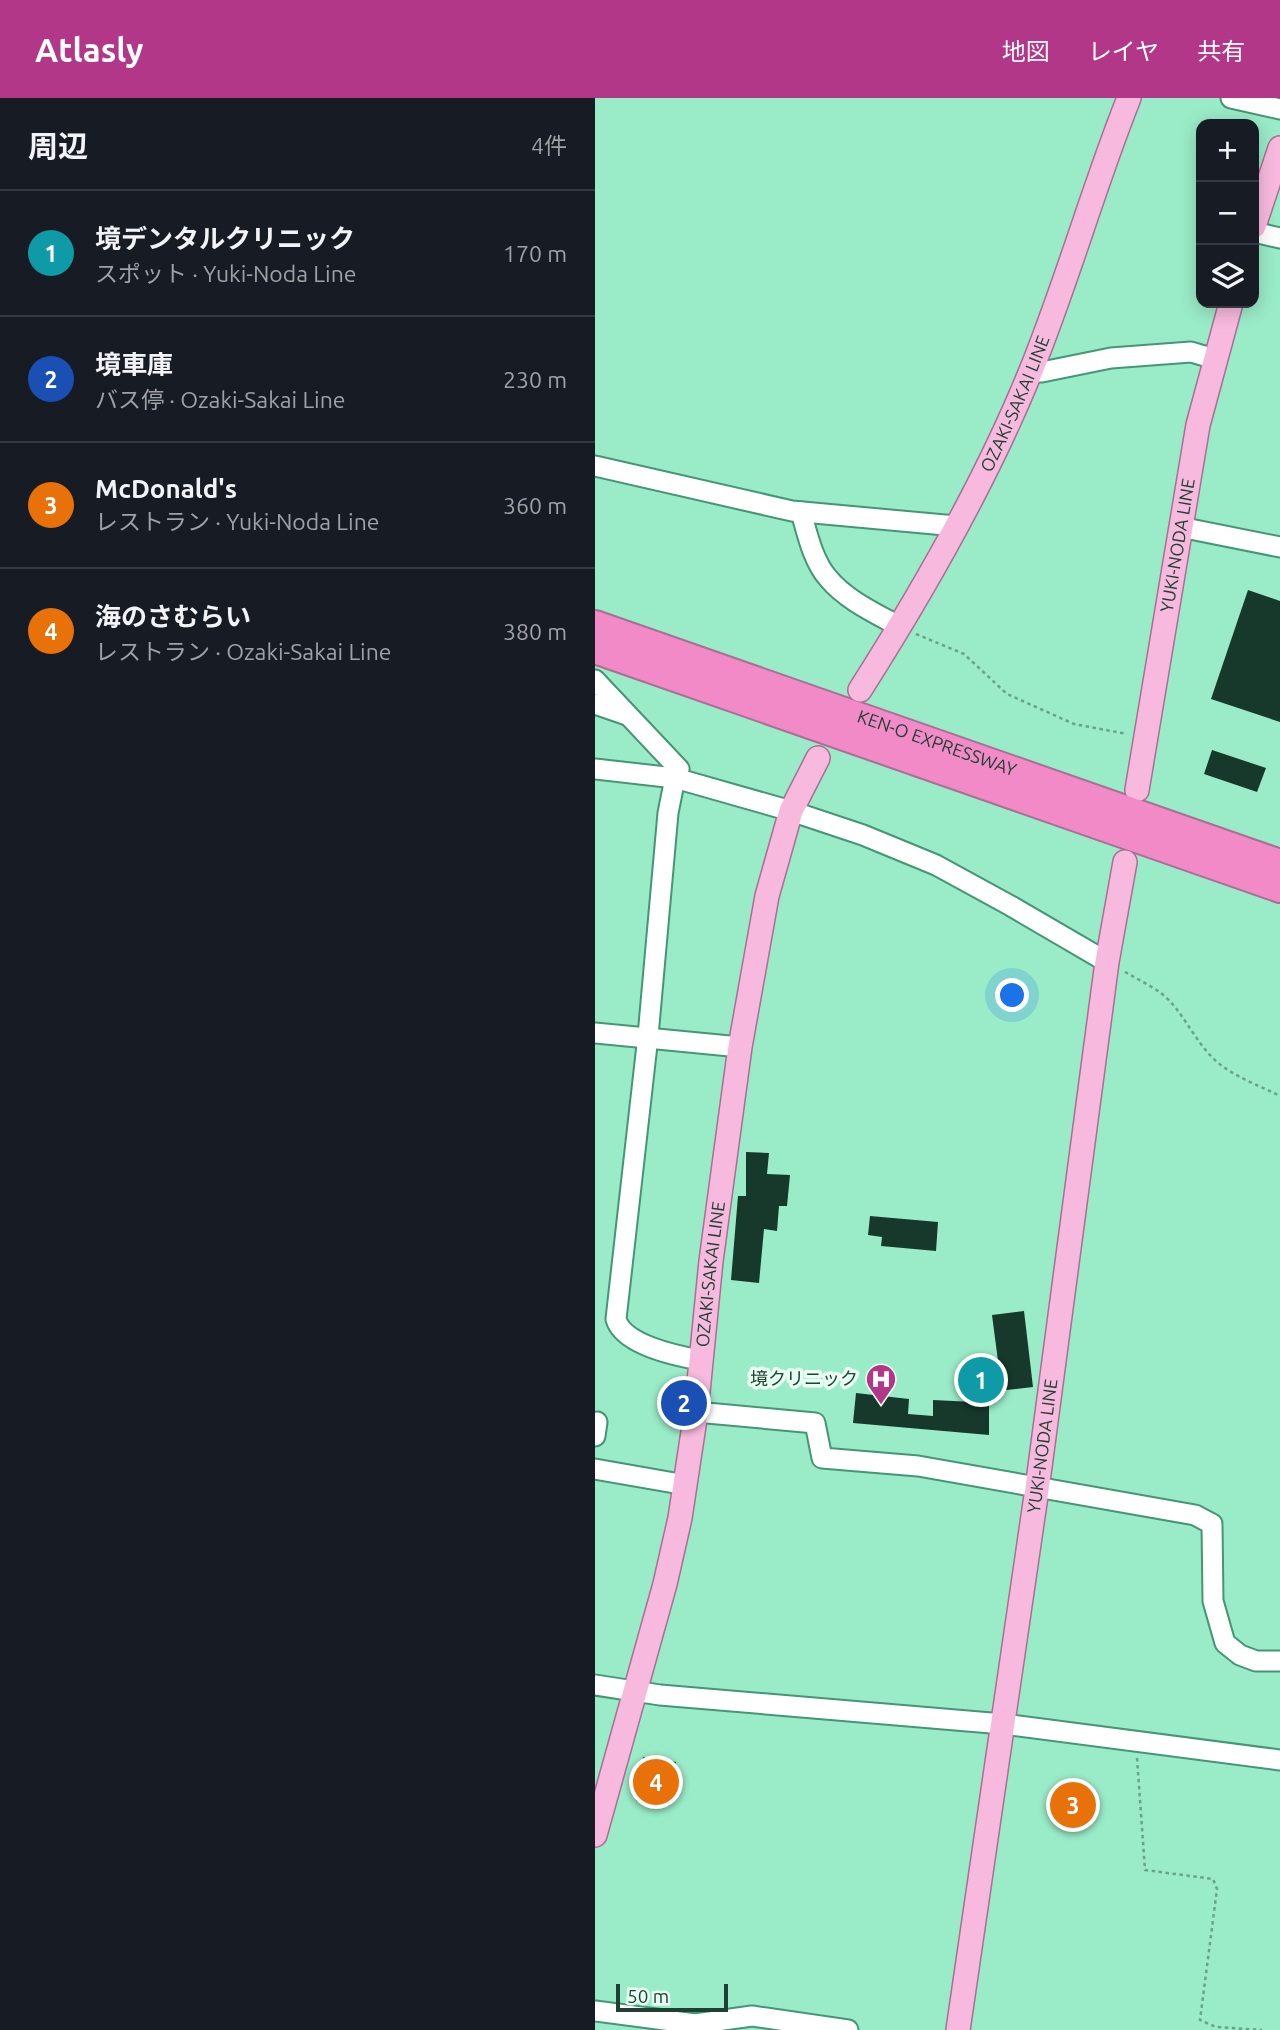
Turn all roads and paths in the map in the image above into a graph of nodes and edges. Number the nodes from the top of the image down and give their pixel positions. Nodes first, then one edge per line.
1 (1129, 98) edge
2 (1231, 98) edge
3 (1280, 109) edge
4 (1280, 148) edge
5 (1259, 211) edge
6 (1259, 234) edge
7 (1280, 239) edge
8 (1230, 308) edge
9 (1215, 359) junction
10 (1031, 372) junction
11 (595, 466) edge
12 (801, 512) junction
13 (956, 526) junction
14 (1180, 527) junction
15 (1280, 547) edge
16 (595, 624) edge
17 (900, 626) junction
18 (595, 650) edge
19 (595, 680) edge
20 (860, 690) dead end
21 (595, 704) edge
22 (629, 716) junction
23 (1146, 737) junction
24 (818, 758) dead end
25 (595, 769) edge
26 (675, 778) junction
27 (1137, 790) dead end
28 (791, 811) junction
29 (1125, 862) dead end
30 (1280, 863) edge
31 (1280, 888) edge
32 (1107, 962) junction
33 (595, 1033) edge
34 (649, 1037) junction
35 (740, 1047) junction
36 (1280, 1096) edge
37 (700, 1360) junction
38 (696, 1412) junction
39 (595, 1469) edge
40 (686, 1485) junction
41 (1037, 1489) junction
42 (1280, 1661) edge
43 (595, 1685) edge
44 (634, 1692) junction
45 (1003, 1724) junction
46 (1136, 1741) junction
47 (1280, 1760) edge
48 (595, 1835) edge
49 (595, 2011) edge
50 (848, 2030) edge
51 (956, 2030) edge
52 (1262, 2030) edge

1 - 10 main road, OZAKI-SAKAI LINE
2 - 3 street
4 - 5 main road
6 - 7 street
8 - 9 main road, YUKI-NODA LINE
9 - 10 street
9 - 14 main road, YUKI-NODA LINE
10 - 13 main road, OZAKI-SAKAI LINE
11 - 12 street
12 - 13 street
12 - 17 street
13 - 17 main road, OZAKI-SAKAI LINE
14 - 15 street
14 - 23 main road, YUKI-NODA LINE
16 - 30 highway, KEN-O EXPRESSWAY
17 - 20 main road, OZAKI-SAKAI LINE
17 - 23 path
18 - 31 highway, KEN-O EXPRESSWAY
19 - 22 street
21 - 22 street
22 - 26 street
23 - 27 main road, YUKI-NODA LINE
24 - 28 main road, OZAKI-SAKAI LINE
25 - 26 street
26 - 28 street
26 - 34 street
28 - 32 street
28 - 35 main road, OZAKI-SAKAI LINE
29 - 32 main road, YUKI-NODA LINE
32 - 36 path
32 - 41 main road, YUKI-NODA LINE
33 - 34 street
34 - 35 street
34 - 37 street
35 - 37 main road, OZAKI-SAKAI LINE
37 - 38 main road, OZAKI-SAKAI LINE
38 - 40 main road, OZAKI-SAKAI LINE
38 - 41 street
39 - 40 street
40 - 44 main road, OZAKI-SAKAI LINE
41 - 42 street
41 - 45 main road, YUKI-NODA LINE
43 - 44 street
44 - 45 street
44 - 48 main road, OZAKI-SAKAI LINE
45 - 46 street
45 - 51 main road, YUKI-NODA LINE
46 - 47 street
46 - 52 path
49 - 50 street

